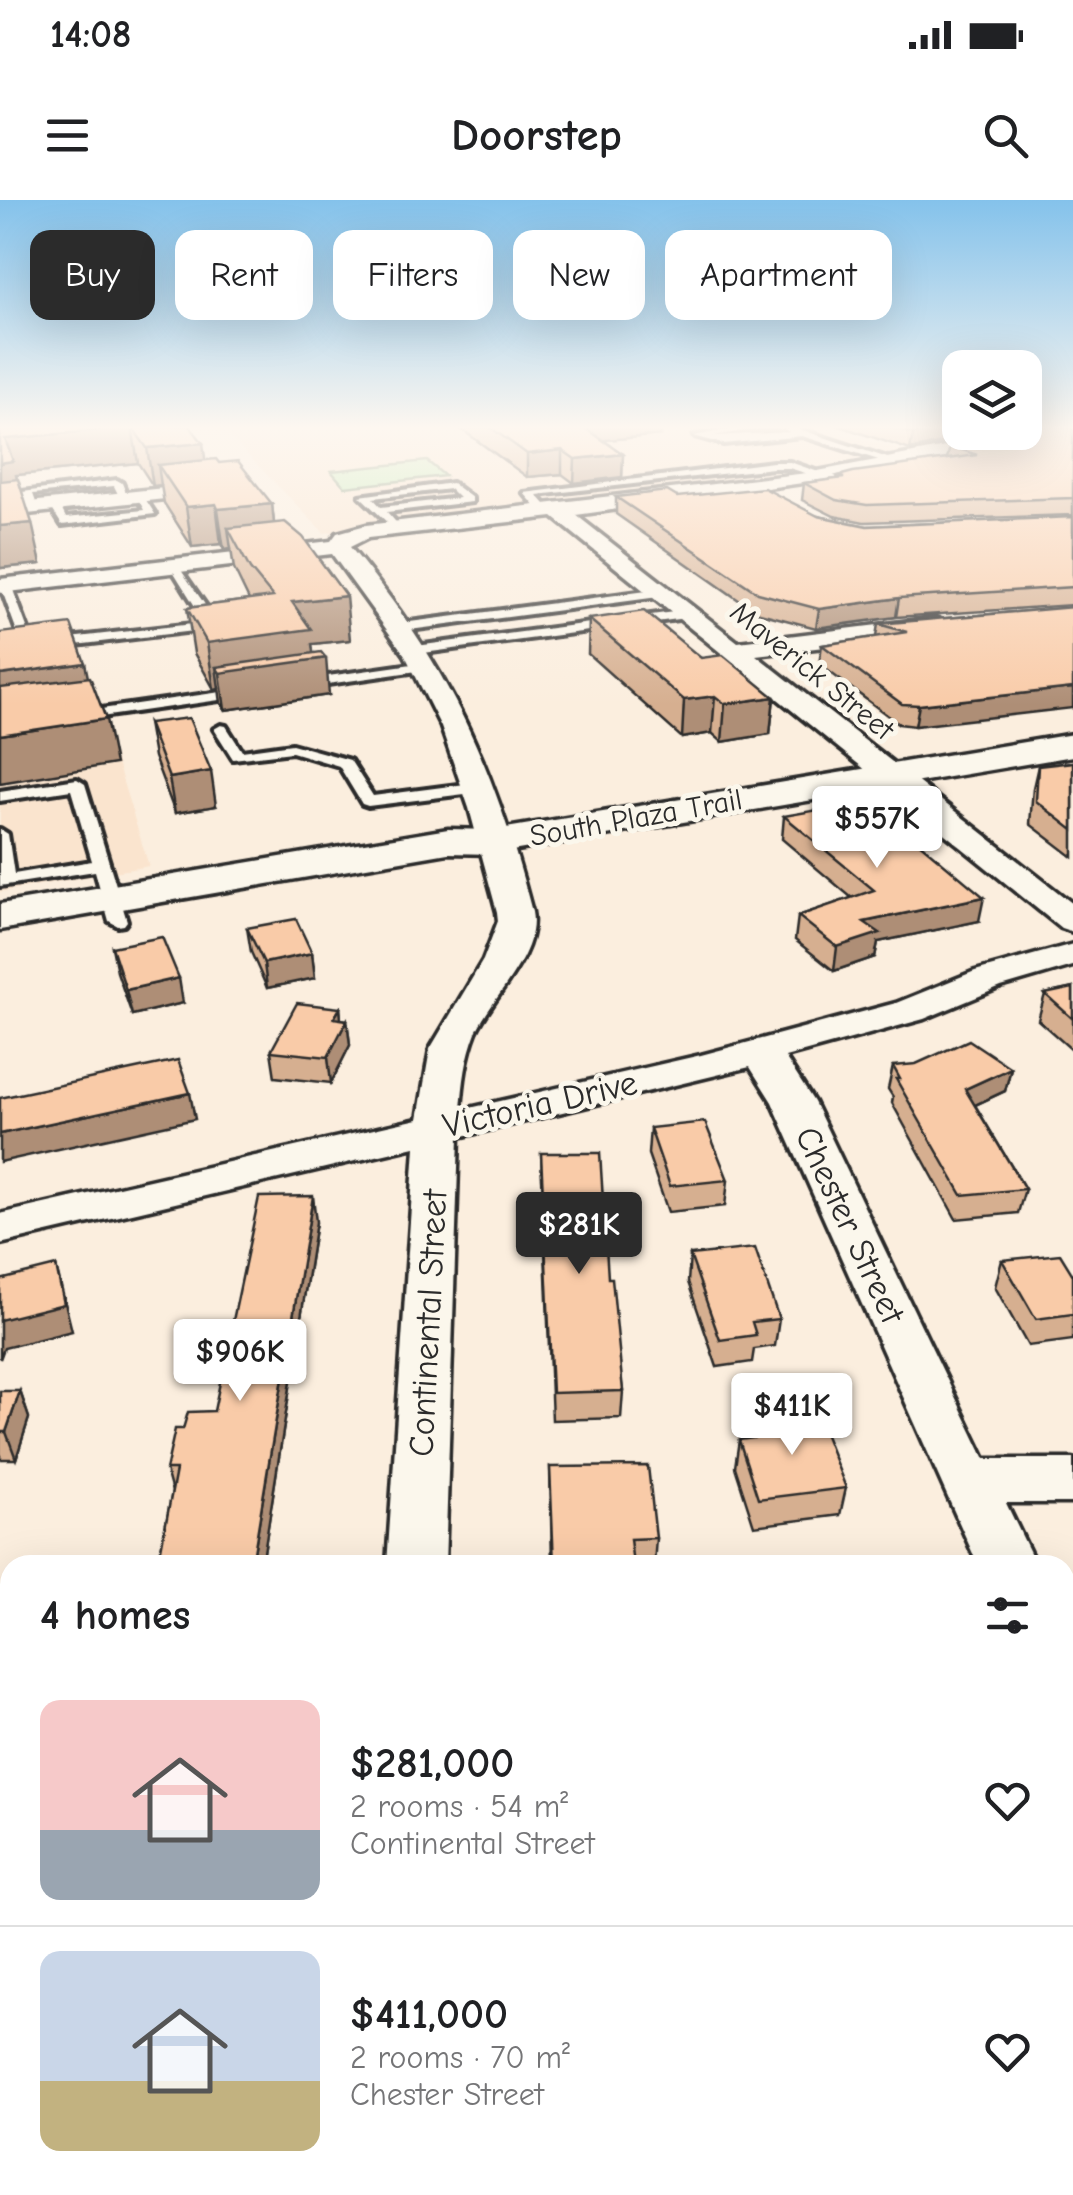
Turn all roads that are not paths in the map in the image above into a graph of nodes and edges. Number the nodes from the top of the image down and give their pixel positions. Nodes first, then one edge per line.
1 (387, 518) edge
2 (489, 518) edge
3 (567, 518) edge
4 (398, 529) junction
5 (338, 547) junction
6 (176, 566) junction
7 (3, 586) edge
8 (662, 593) junction
9 (616, 599) junction
10 (689, 614) junction
11 (641, 621) junction
12 (444, 622) junction
13 (968, 622) edge
14 (464, 644) junction
15 (415, 648) junction
16 (734, 650) junction
17 (291, 686) dead end
18 (271, 688) edge
19 (58, 719) edge
20 (221, 729) dead end
21 (1073, 745) edge
22 (889, 774) junction
23 (481, 788) junction
24 (0, 796) edge
25 (0, 834) edge
26 (494, 842) junction
27 (2, 893) edge
28 (110, 895) junction
29 (1073, 921) edge
30 (0, 941) edge
31 (1073, 955) edge
32 (761, 1052) junction
33 (440, 1126) junction
34 (0, 1230) edge
35 (1073, 1480) edge
36 (968, 1481) junction
37 (417, 1555) edge
38 (1003, 1555) edge

1 - 4 lane
2 - 4 street
3 - 8 street, Maverick Street
4 - 5 street
5 - 6 street
5 - 15 street, Continental Street
6 - 7 street
6 - 7 lane
8 - 9 lane
8 - 10 street, Maverick Street
9 - 11 lane
9 - 12 lane
10 - 11 lane
10 - 16 street, Maverick Street
11 - 14 lane
12 - 14 lane
12 - 15 lane
13 - 16 street
14 - 15 lane
15 - 17 lane
15 - 23 street, Continental Street
16 - 22 street, Maverick Street
18 - 19 lane
20 - 23 lane
21 - 22 main road, South Plaza Trail
22 - 26 main road, South Plaza Trail
22 - 29 street, Maverick Street
23 - 26 street, Continental Street
24 - 28 lane
25 - 27 lane
26 - 28 main road, South Plaza Trail
26 - 33 street, Continental Street
27 - 28 main road, South Plaza Trail
28 - 30 main road, South Plaza Trail
31 - 32 street, Victoria Drive
32 - 33 street, Victoria Drive
32 - 36 street, Chester Street
33 - 34 street, Victoria Drive
33 - 37 street, Continental Street
35 - 36 street
36 - 38 street, Chester Street

